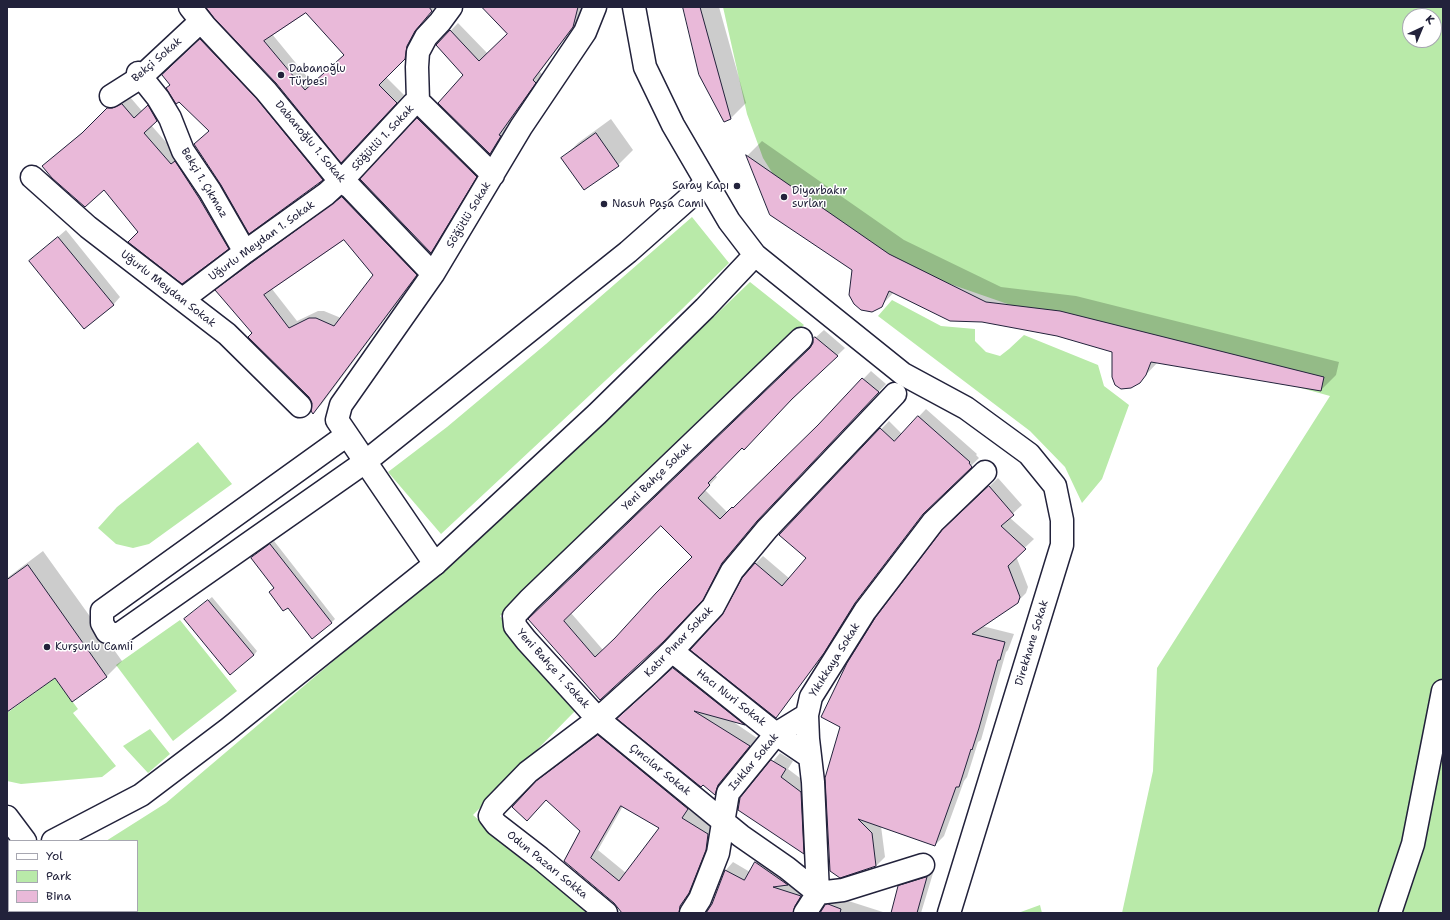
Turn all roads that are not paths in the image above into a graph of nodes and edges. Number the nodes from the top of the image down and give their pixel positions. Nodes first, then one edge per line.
1 (451, 7) edge
2 (595, 7) edge
3 (634, 7) edge
4 (196, 14) edge
5 (140, 75) junction
6 (111, 96) dead end
7 (418, 101) junction
8 (493, 175) junction
9 (32, 177) dead end
10 (340, 181) junction
11 (706, 183) junction
12 (245, 252) junction
13 (755, 255) junction
14 (433, 274) junction
15 (183, 299) junction
16 (801, 338) dead end
17 (895, 394) dead end
18 (300, 406) dead end
19 (342, 428) junction
20 (365, 462) junction
21 (985, 472) dead end
22 (435, 564) junction
23 (514, 616) joint
24 (672, 651) junction
25 (1443, 691) edge
26 (807, 715) junction
27 (598, 719) junction
28 (776, 734) junction
29 (810, 757) junction
30 (490, 816) joint
31 (7, 817) edge
32 (723, 821) junction
33 (24, 840) edge
34 (55, 840) edge
35 (923, 865) dead end
36 (818, 893) junction
37 (606, 913) edge
38 (691, 913) edge
39 (805, 913) edge
40 (949, 913) edge
41 (1390, 913) edge

1 - 7 street
2 - 8 street, Söğütlü Sokak
3 - 11 street, Direkhane Sokak
4 - 5 street, Bekçi Sokak
4 - 10 street, Dabanoğlu 1. Sokak
5 - 6 street, Bekçi Sokak
5 - 12 street, Bekçi 1. Çıkmaz
7 - 8 street, Söğütlü 1. Sokak
7 - 10 street, Söğütlü 1. Sokak
8 - 14 street, Söğütlü Sokak
9 - 15 street, Uğurlu Meydan Sokak
10 - 12 street, Uğurlu Meydan 1. Sokak
10 - 14 street, Dabanoğlu 1. Sokak
11 - 13 street, Direkhane Sokak
11 - 20 street
12 - 15 street, Uğurlu Meydan 1. Sokak
13 - 22 street
13 - 40 street, Direkhane Sokak
14 - 19 street, Söğütlü Sokak
15 - 18 street, Uğurlu Meydan Sokak
16 - 23 street, Yeni Bahçe Sokak
17 - 24 street, Katır Pınar Sokak
19 - 20 street
19 - 20 street
20 - 22 street
21 - 26 street, Yıkıkkaya Sokak
22 - 34 street
23 - 27 street, Yeni Bahçe 1. Sokak
24 - 27 street, Katır Pınar Sokak
24 - 28 street, Hacı Nuri Sokak
25 - 41 street
26 - 28 street, Isıklar Sokak
26 - 29 street, Yıkıkkaya Sokak
27 - 30 street, Katır Pınar Sokak
27 - 32 street, Çıncılar Sokak
28 - 29 street, Hacı Nuri Sokak
28 - 32 street, Isıklar Sokak
29 - 36 street, Yıkıkkaya Sokak
30 - 37 street, Odun Pazarı Sokka
31 - 33 street
32 - 36 street, Çıncılar Sokak
32 - 38 street, Isıklar Sokak
35 - 36 street
36 - 39 street

